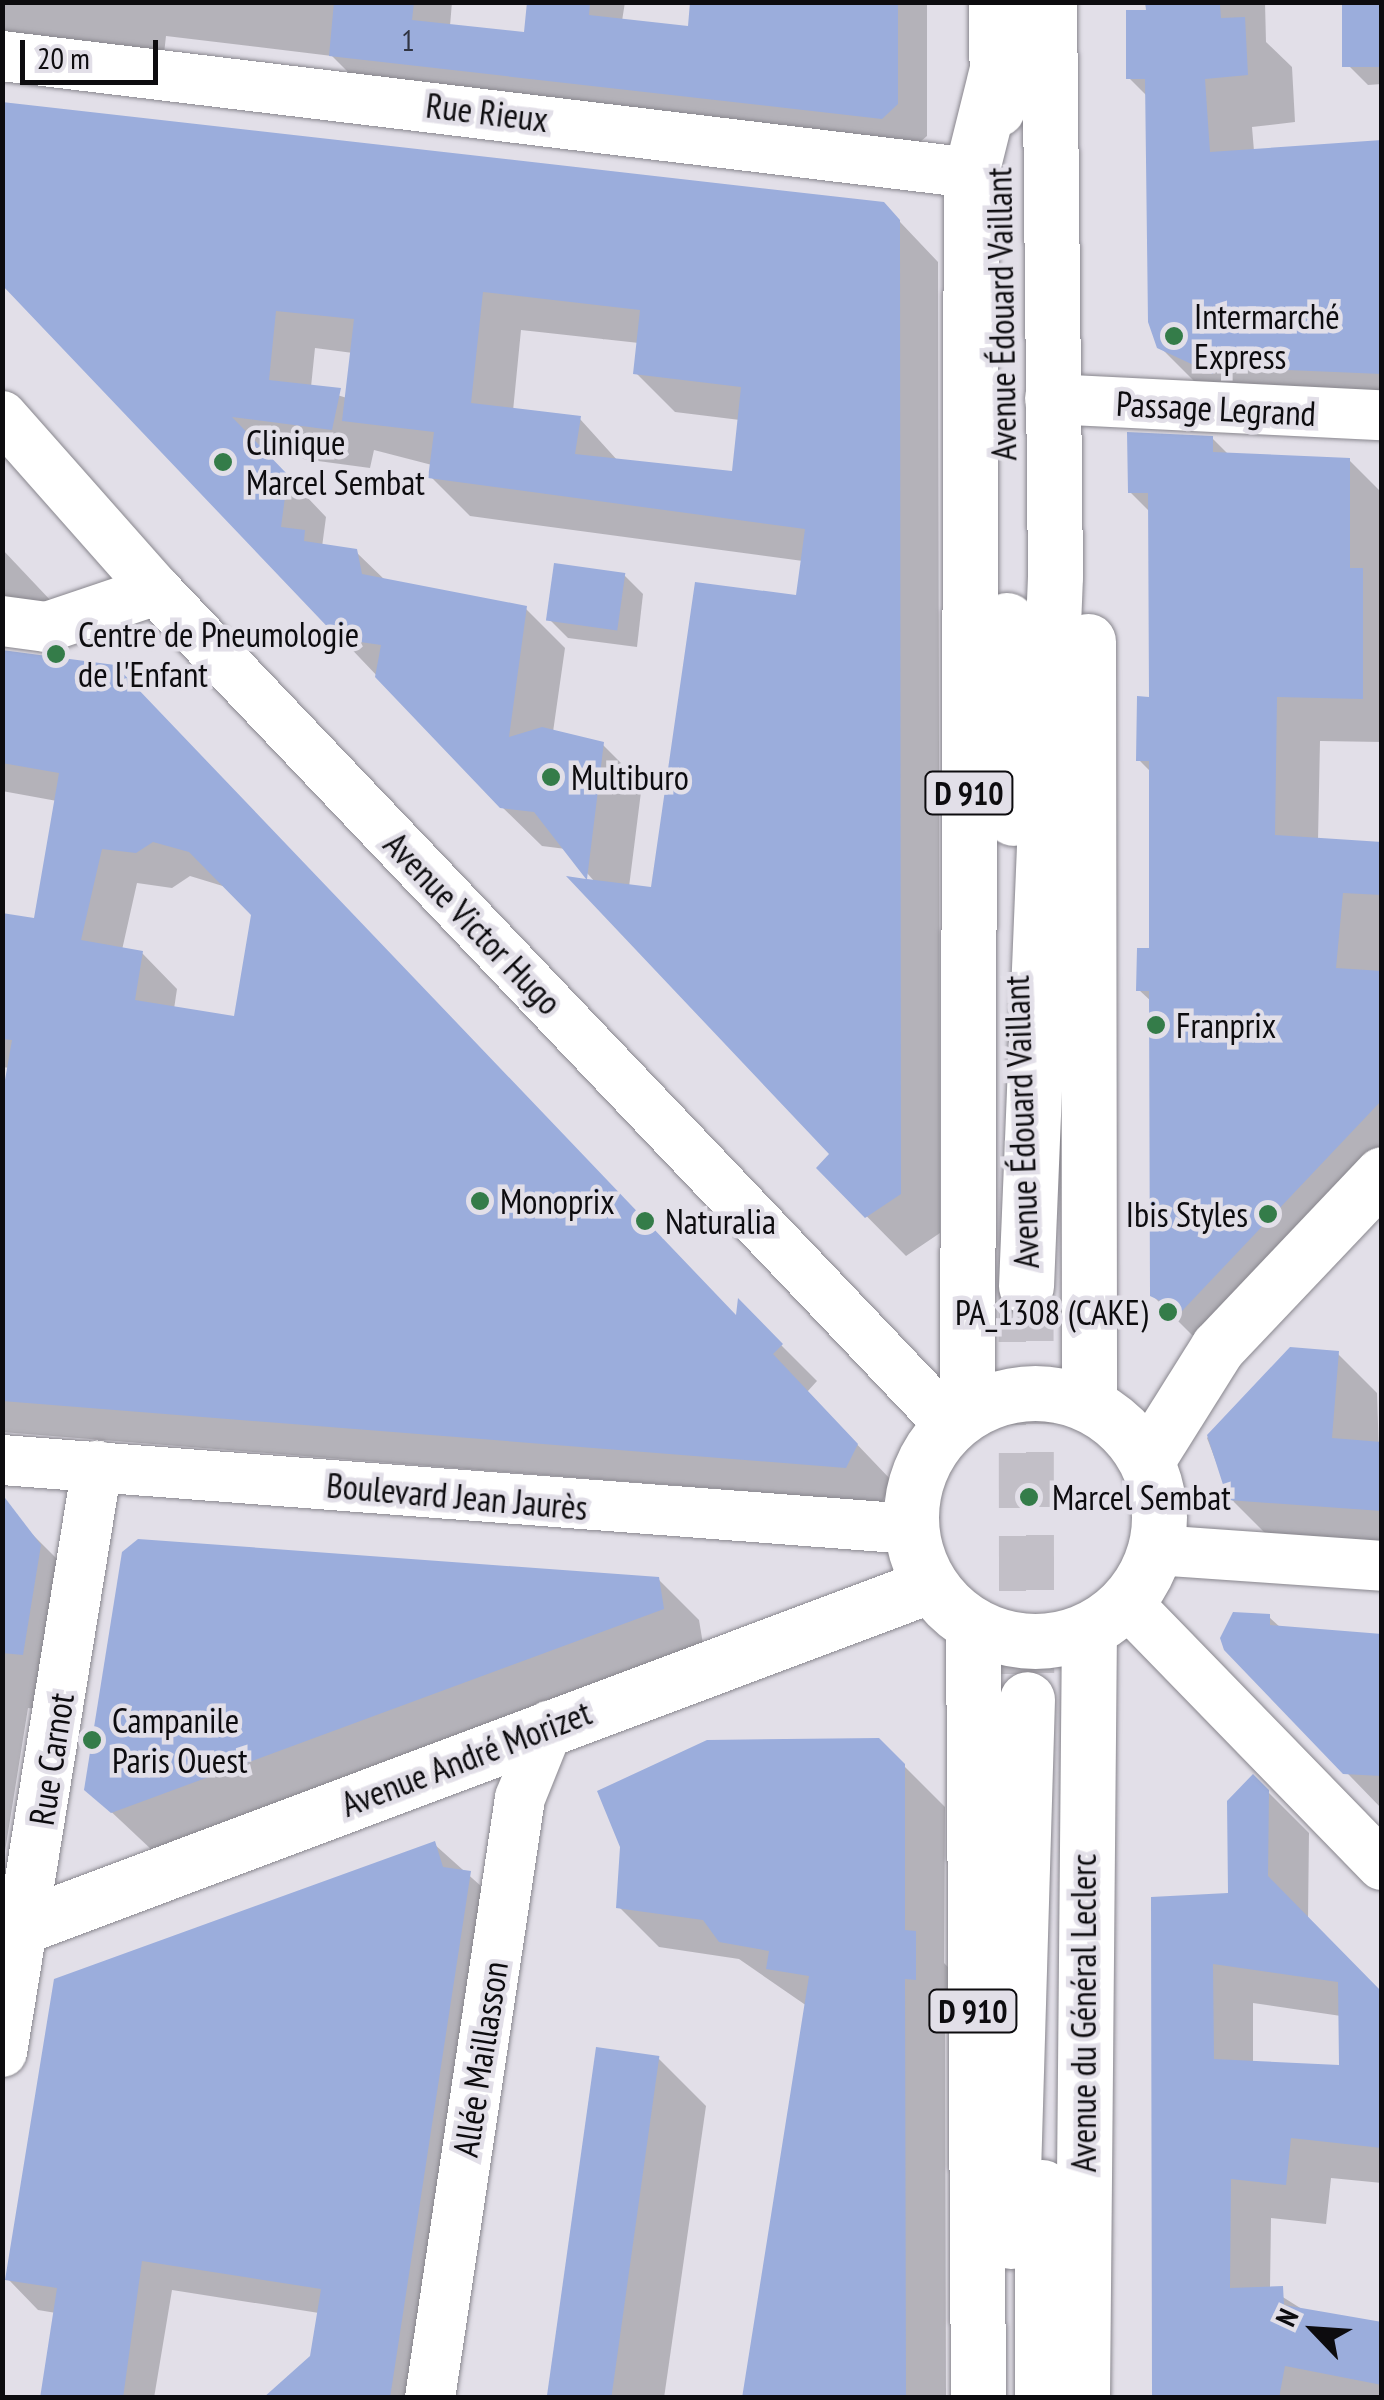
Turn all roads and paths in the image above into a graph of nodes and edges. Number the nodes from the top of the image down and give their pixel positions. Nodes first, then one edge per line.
1 (996, 2) edge
2 (1049, 2) edge
3 (2, 56) edge
4 (996, 73) junction
5 (971, 174) junction
6 (1050, 399) junction
7 (1382, 415) edge
8 (2, 416) edge
9 (156, 590) junction
10 (2, 621) edge
11 (1382, 1174) edge
12 (1218, 1346) junction
13 (1101, 1411) junction
14 (959, 1419) junction
15 (2, 1460) edge
16 (1147, 1460) junction
17 (97, 1466) junction
18 (911, 1529) junction
19 (1156, 1550) junction
20 (1382, 1566) edge
21 (931, 1586) junction
22 (1108, 1616) junction
23 (973, 1625) junction
24 (549, 1726) junction
25 (1382, 1865) edge
26 (13, 1930) edge
27 (2, 2052) edge
28 (430, 2398) edge
29 (978, 2398) edge
30 (1008, 2398) edge
31 (1042, 2398) edge
32 (1082, 2398) edge

1 - 4 main road, Avenue Édouard Vaillant / D 910
2 - 6 main road, Avenue Édouard Vaillant / D 910
3 - 5 street, Rue Rieux
4 - 5 main road, Avenue Édouard Vaillant / D 910
4 - 6 main road, Avenue Édouard Vaillant / D 910
5 - 14 main road, Avenue Édouard Vaillant / D 910
6 - 7 street, Passage Legrand
6 - 13 main road, Avenue Édouard Vaillant / D 910
8 - 9 street, Avenue Victor Hugo
9 - 10 street
9 - 14 street, Avenue Victor Hugo
11 - 12 main road
12 - 13 main road
12 - 16 main road
13 - 14 main road
13 - 16 main road
14 - 18 main road
15 - 17 street, Boulevard Jean Jaurès
16 - 19 main road
17 - 18 street, Boulevard Jean Jaurès
17 - 26 street, Rue Carnot
18 - 21 main road
19 - 20 street
19 - 22 main road
21 - 23 main road
21 - 24 main road, Avenue André Morizet
22 - 23 main road
22 - 25 street
22 - 32 main road, Avenue du Général Leclerc
23 - 29 main road, D 910
24 - 26 main road, Avenue André Morizet
24 - 28 street, Allée Maillasson
26 - 27 street, Rue Carnot
30 - 31 main road, Avenue du Général Leclerc / D 910

